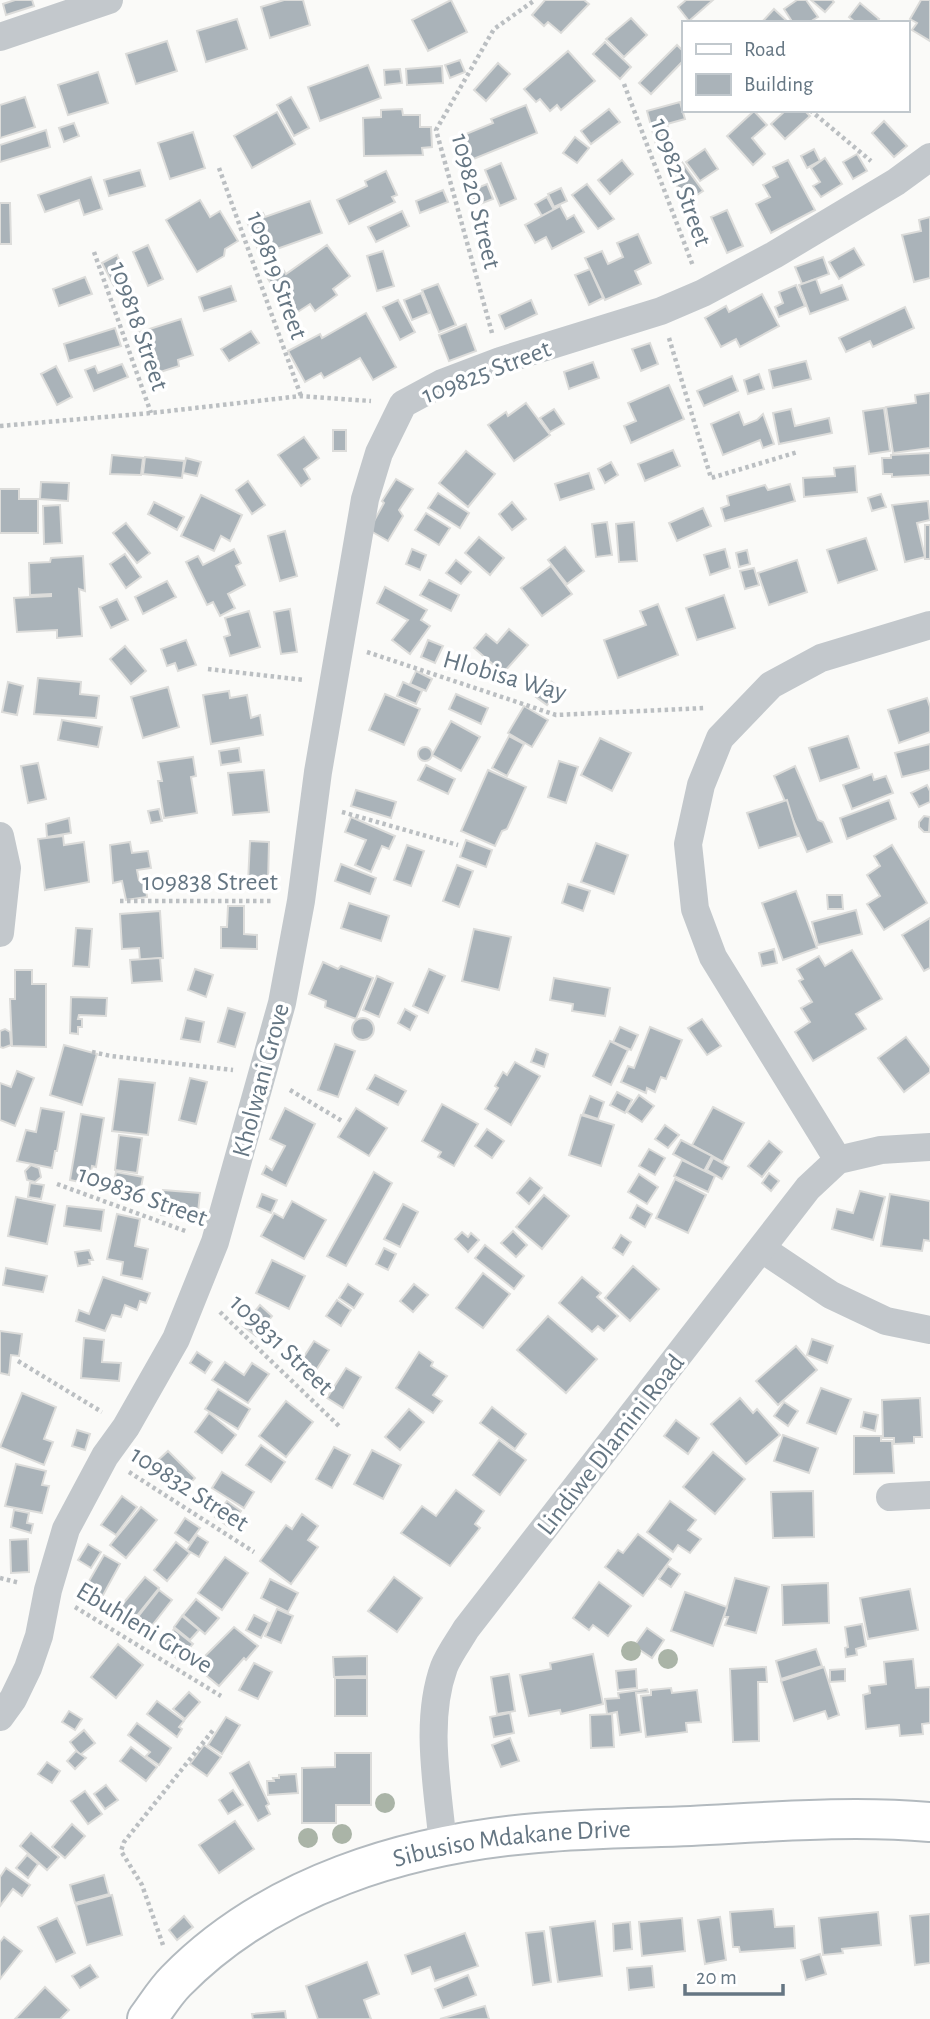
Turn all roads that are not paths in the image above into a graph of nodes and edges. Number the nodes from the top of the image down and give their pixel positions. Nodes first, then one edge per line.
1 (109, 0) edge
2 (0, 37) edge
3 (930, 157) edge
4 (403, 404) joint
5 (930, 625) edge
6 (0, 836) edge
7 (0, 933) edge
8 (930, 1147) edge
9 (838, 1160) junction
10 (762, 1249) junction
11 (930, 1330) edge
12 (930, 1495) edge
13 (890, 1497) dead end
14 (0, 1717) edge
15 (930, 1822) edge
16 (443, 1846) junction
17 (147, 2019) edge

1 - 2 street
3 - 4 street, 109825 Street
4 - 14 street, Kholwani Grove
5 - 9 street
6 - 7 street
8 - 9 street, Lindiwe Dlamini Road
9 - 10 street, Lindiwe Dlamini Road
10 - 11 street
10 - 16 street, Lindiwe Dlamini Road
12 - 13 street
15 - 16 street, Sibusiso Mdakane Drive
16 - 17 street, Sibusiso Mdakane Drive

